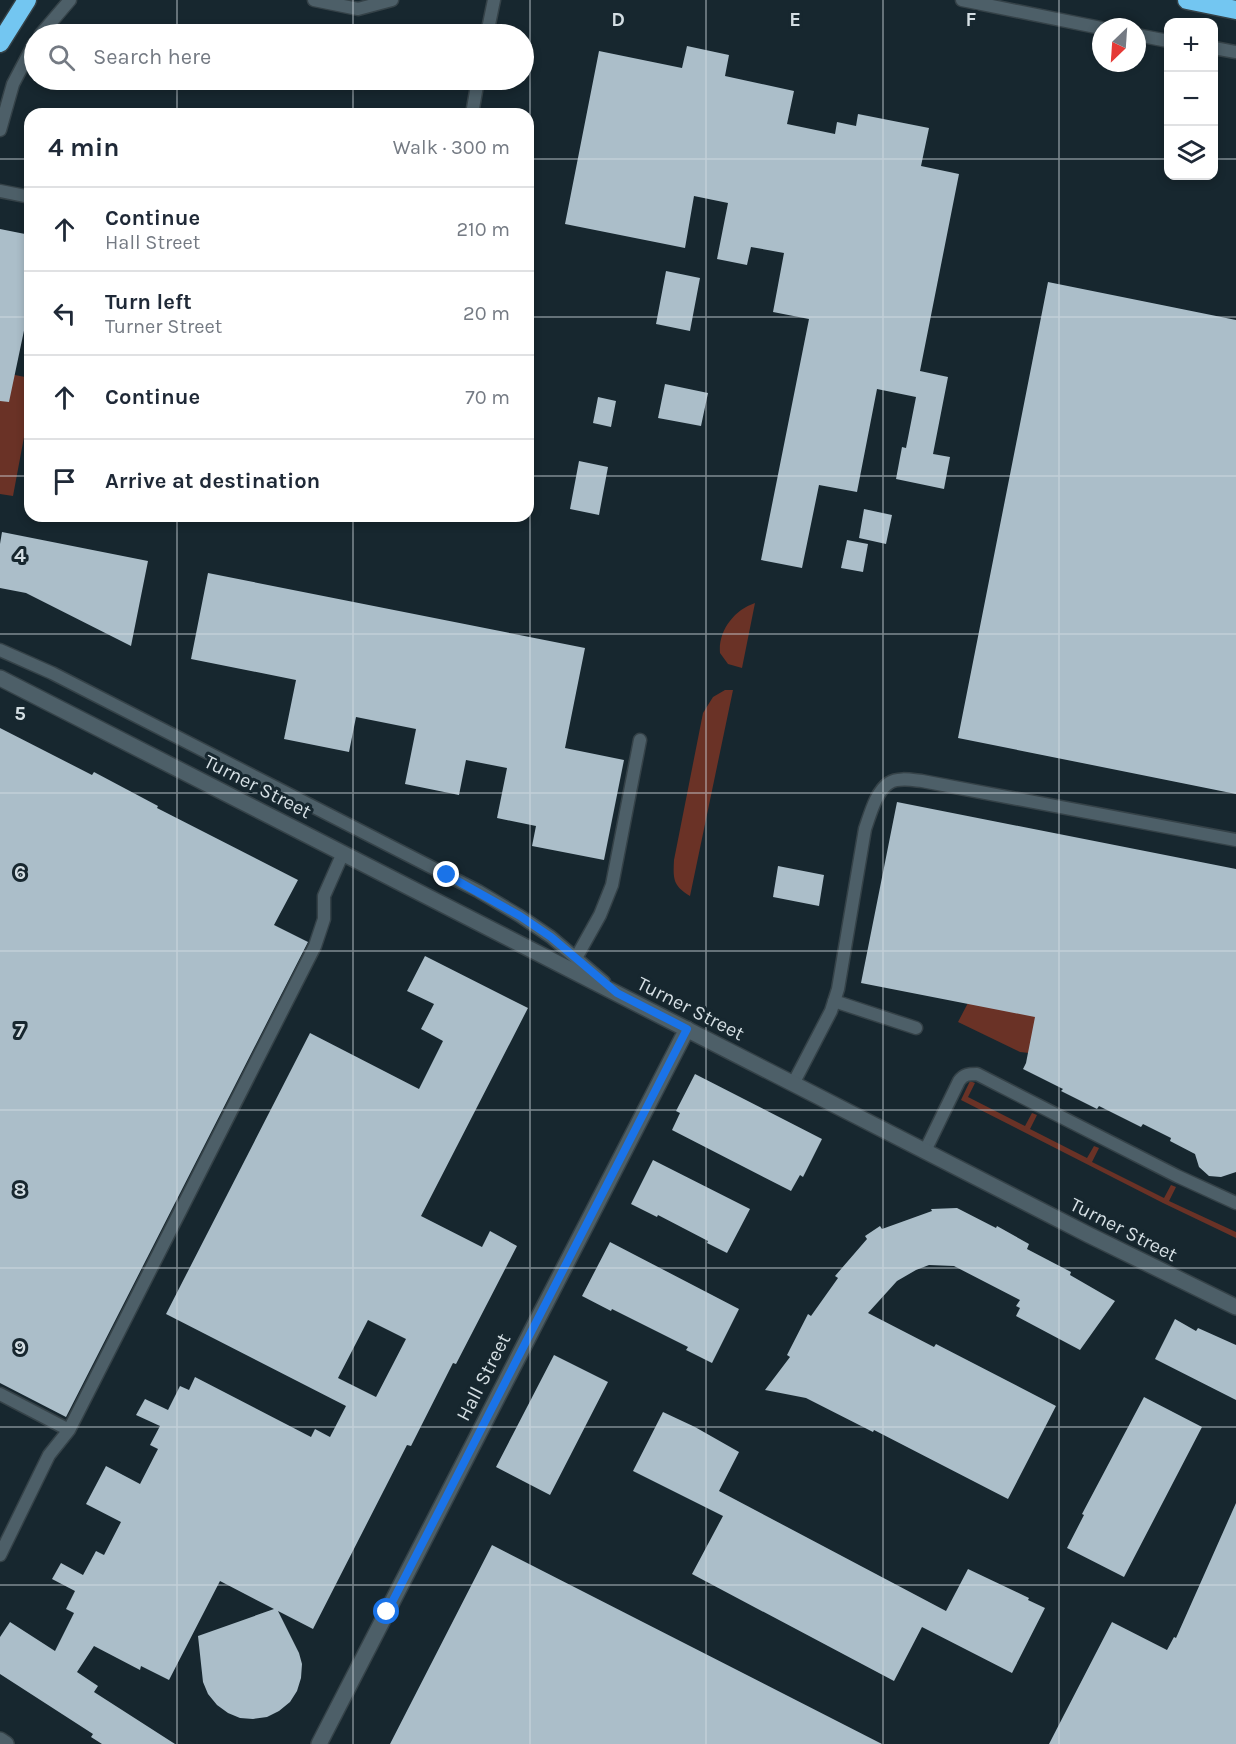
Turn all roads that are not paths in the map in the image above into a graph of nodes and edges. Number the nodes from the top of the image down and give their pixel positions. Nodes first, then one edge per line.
1 (27, 0) edge
2 (70, 0) edge
3 (314, 0) edge
4 (392, 0) edge
5 (494, 0) edge
6 (962, 0) edge
7 (1187, 0) edge
8 (1195, 0) edge
9 (1236, 8) edge
10 (50, 24) edge
11 (489, 24) edge
12 (1092, 26) edge
13 (1146, 37) edge
14 (1164, 40) edge
15 (0, 43) edge
16 (1218, 49) edge
17 (1236, 52) edge
18 (24, 63) edge
19 (476, 90) edge
20 (473, 108) edge
21 (0, 130) edge
22 (0, 191) edge
23 (24, 196) edge
24 (0, 650) edge
25 (0, 678) edge
26 (640, 741) dead end
27 (1236, 840) edge
28 (343, 853) junction
29 (576, 958) junction
30 (617, 993) junction
31 (834, 1001) junction
32 (916, 1028) dead end
33 (687, 1029) junction
34 (793, 1084) junction
35 (925, 1152) junction
36 (1236, 1203) edge
37 (1236, 1307) edge
38 (0, 1394) edge
39 (69, 1430) junction
40 (0, 1555) edge
41 (0, 1740) edge
42 (6, 1744) edge
43 (319, 1744) edge

1 - 15 highway
2 - 10 lane
3 - 4 lane
5 - 11 lane
6 - 12 lane
7 - 9 highway
8 - 9 highway
13 - 14 lane
16 - 17 lane
18 - 21 lane
19 - 20 lane
22 - 23 lane
24 - 29 lane
25 - 28 street, Turner Street
26 - 29 lane
27 - 31 lane
28 - 30 street, Turner Street
28 - 39 lane
29 - 30 lane
30 - 33 street, Turner Street
31 - 32 lane
31 - 34 lane
33 - 34 street, Turner Street
33 - 43 street, Hall Street
34 - 35 street, Turner Street
35 - 36 lane
35 - 37 street, Turner Street
38 - 39 lane
39 - 40 lane
41 - 42 street

